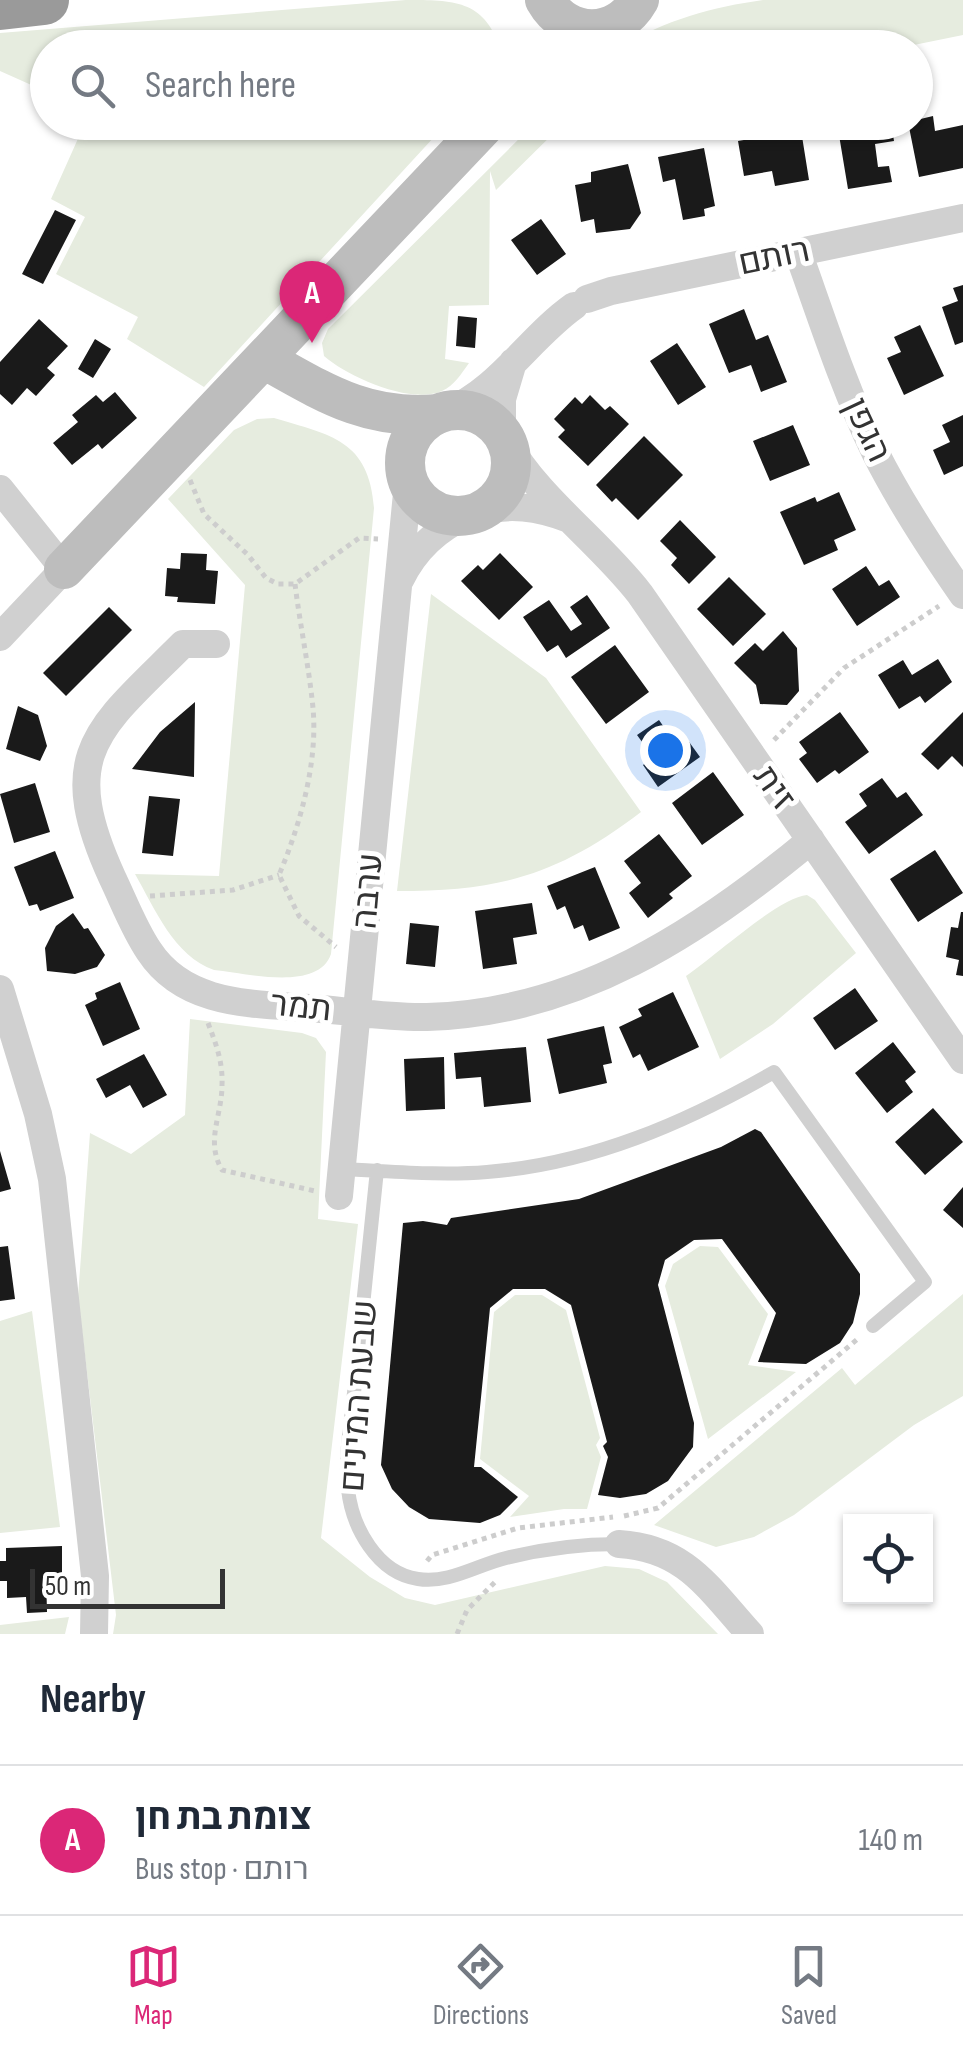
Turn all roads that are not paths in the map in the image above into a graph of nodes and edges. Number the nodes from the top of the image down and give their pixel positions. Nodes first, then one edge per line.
1 (44, 0) edge
2 (546, 3) edge
3 (0, 5) edge
4 (632, 9) edge
5 (546, 30) edge
6 (600, 30) edge
7 (471, 140) edge
8 (963, 218) edge
9 (798, 252) junction
10 (264, 359) junction
11 (513, 360) junction
12 (338, 400) junction
13 (443, 412) junction
14 (504, 438) junction
15 (407, 476) junction
16 (0, 489) edge
17 (473, 513) junction
18 (576, 522) junction
19 (64, 570) junction
20 (397, 586) junction
21 (962, 594) edge
22 (0, 636) edge
23 (216, 644) dead end
24 (811, 840) junction
25 (0, 989) edge
26 (356, 1012) junction
27 (963, 1060) edge
28 (377, 1170) junction
29 (340, 1183) joint
30 (874, 1326) road end
31 (620, 1544) joint
32 (94, 1634) edge
33 (750, 1634) edge

1 - 3 highway
2 - 4 main road
2 - 5 main road
4 - 6 main road
7 - 10 main road
8 - 9 street, רותם
9 - 11 street, רותם
9 - 21 street, הגפן
10 - 12 main road
10 - 19 main road
11 - 13 street, רותם
11 - 14 street
12 - 13 main road
12 - 15 main road
13 - 14 main road
13 - 15 main road
14 - 17 main road
14 - 18 street, זית
15 - 17 main road
15 - 20 street, ערבה
16 - 19 street
17 - 18 street
17 - 20 street, ערבה
18 - 24 street, זית
19 - 22 street
20 - 26 street, ערבה
23 - 26 street, תמר
24 - 26 street, תמר
24 - 27 street, זית
25 - 32 street
26 - 29 street, ערבה
28 - 29 lane
28 - 30 lane
28 - 31 lane, שבעת המינים
31 - 33 street

